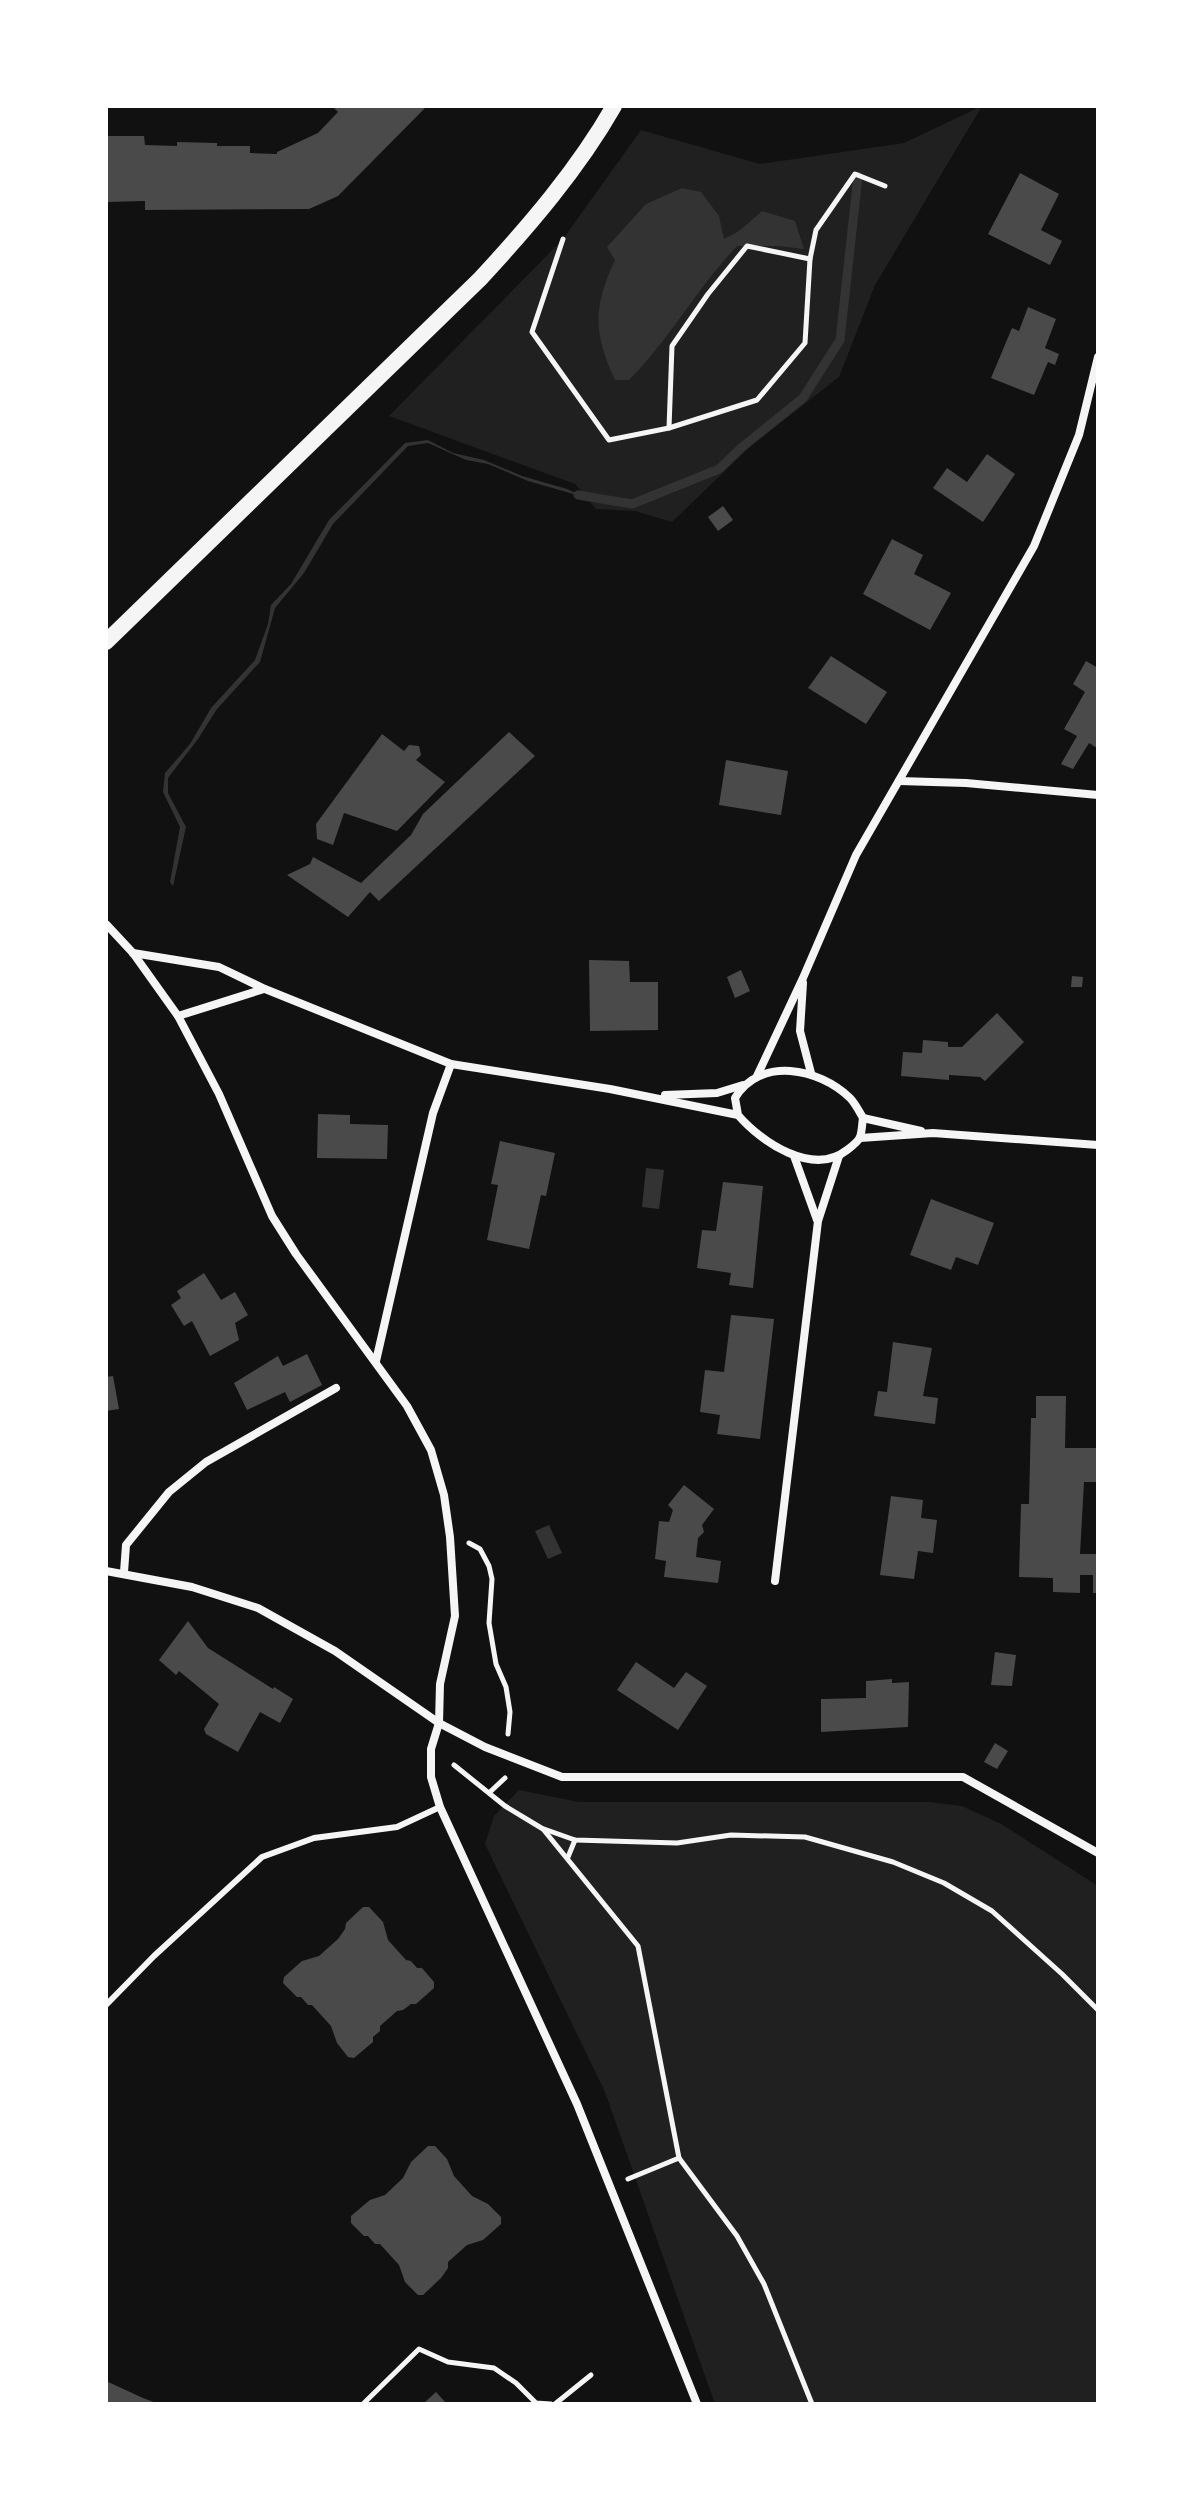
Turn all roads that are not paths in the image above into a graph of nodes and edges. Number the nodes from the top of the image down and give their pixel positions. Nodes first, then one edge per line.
1 (614, 106) edge
2 (1098, 357) edge
3 (106, 642) edge
4 (899, 781) junction
5 (1098, 795) edge
6 (106, 924) edge
7 (133, 953) junction
8 (803, 978) junction
9 (265, 989) junction
10 (178, 1016) junction
11 (451, 1064) junction
12 (811, 1073) junction
13 (757, 1076) junction
14 (743, 1085) junction
15 (632, 1093) junction
16 (738, 1115) junction
17 (863, 1118) junction
18 (933, 1133) junction
19 (860, 1138) junction
20 (1098, 1145) edge
21 (794, 1156) junction
22 (839, 1156) junction
23 (818, 1221) junction
24 (376, 1361) junction
25 (336, 1388) dead end
26 (106, 1571) edge
27 (124, 1572) junction
28 (775, 1581) dead end
29 (439, 1723) junction
30 (440, 1807) junction
31 (1098, 1853) edge
32 (106, 2005) edge
33 (697, 2404) edge

1 - 3 main road
2 - 4 street
4 - 5 street
4 - 8 street
6 - 7 street
7 - 9 street
7 - 10 street
8 - 12 street
8 - 13 street
9 - 10 street
9 - 11 street
10 - 24 street
11 - 15 street
11 - 24 street
12 - 13 street
12 - 17 street
13 - 14 street
14 - 15 street
14 - 16 street
15 - 16 street
16 - 21 street
17 - 18 street
17 - 19 street
18 - 19 street
18 - 20 street
19 - 22 street
21 - 22 street
21 - 23 street
22 - 23 street
23 - 28 street
24 - 29 street
25 - 27 street
26 - 27 street
27 - 29 street
29 - 30 street
29 - 31 street
30 - 32 lane
30 - 33 street

